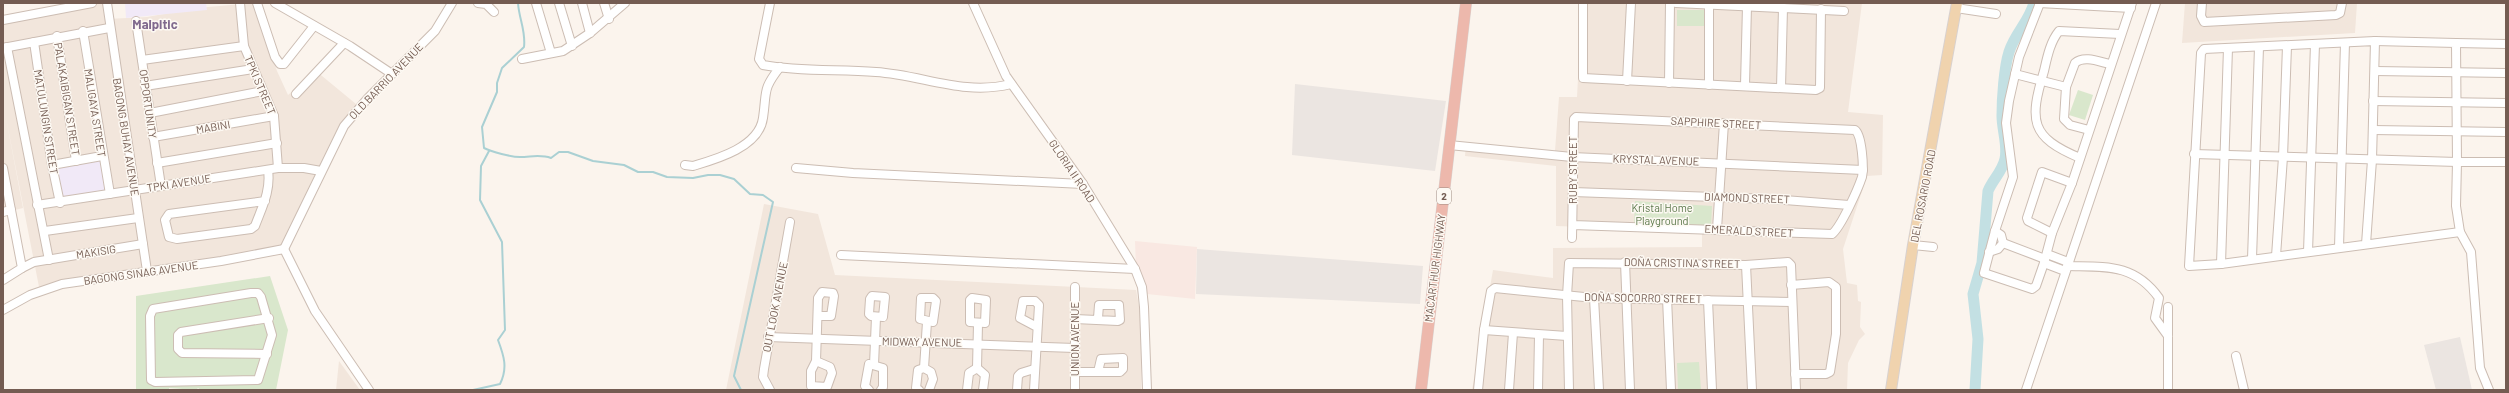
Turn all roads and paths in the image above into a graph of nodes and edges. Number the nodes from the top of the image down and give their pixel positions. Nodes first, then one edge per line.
1 (92, 3) edge
2 (107, 3) edge
3 (240, 3) edge
4 (257, 3) edge
5 (275, 3) edge
6 (452, 3) edge
7 (478, 3) edge
8 (536, 3) edge
9 (559, 3) edge
10 (582, 3) edge
11 (604, 3) edge
12 (625, 3) edge
13 (770, 3) edge
14 (973, 3) edge
15 (1466, 3) edge
16 (1583, 3) edge
17 (1631, 3) edge
18 (1670, 3) edge
19 (1676, 3) edge
20 (2040, 3) edge
21 (2156, 3) edge
22 (2202, 3) edge
23 (2342, 3) edge
24 (1709, 5) junction
25 (2132, 5) edge
26 (1747, 6) junction
27 (1957, 6) edge
28 (1783, 8) junction
29 (1821, 9) junction
30 (1844, 11) dead end
31 (494, 12) dead end
32 (1996, 14) dead end
33 (609, 19) junction
34 (3, 20) edge
35 (136, 22) dead end
36 (314, 26) junction
37 (109, 28) junction
38 (83, 32) junction
39 (590, 33) junction
40 (2120, 34) junction
41 (57, 36) junction
42 (2375, 41) junction
43 (34, 42) junction
44 (344, 43) junction
45 (2345, 43) junction
46 (2456, 43) junction
47 (2315, 44) junction
48 (2506, 44) edge
49 (244, 46) junction
50 (572, 46) junction
51 (2286, 46) junction
52 (2259, 47) junction
53 (5, 48) edge
54 (2228, 48) junction
55 (551, 53) junction
56 (522, 59) dead end
57 (142, 60) junction
58 (2110, 64) junction
59 (780, 67) junction
60 (253, 69) junction
61 (2375, 71) junction
62 (2456, 72) junction
63 (2506, 73) edge
64 (392, 74) junction
65 (2015, 74) junction
66 (2041, 80) junction
67 (1628, 81) junction
68 (1669, 83) junction
69 (1011, 84) junction
70 (1709, 85) junction
71 (145, 86) junction
72 (1745, 86) junction
73 (2066, 87) junction
74 (1781, 88) junction
75 (263, 91) junction
76 (296, 94) dead end
77 (2374, 101) junction
78 (2456, 103) junction
79 (2506, 103) edge
80 (150, 113) junction
81 (274, 116) junction
82 (1576, 117) joint
83 (1724, 123) junction
84 (2089, 130) junction
85 (2373, 130) junction
86 (2456, 132) junction
87 (2506, 132) edge
88 (153, 137) junction
89 (277, 143) junction
90 (1450, 145) junction
91 (2194, 154) junction
92 (2225, 155) junction
93 (102, 156) junction
94 (2255, 156) junction
95 (1572, 157) junction
96 (2283, 157) junction
97 (2080, 158) junction
98 (2312, 158) junction
99 (2342, 159) junction
100 (2372, 160) junction
101 (76, 161) junction
102 (2457, 162) junction
103 (2506, 162) edge
104 (157, 163) junction
105 (1721, 163) junction
106 (52, 165) junction
107 (685, 165) dead end
108 (3, 168) edge
109 (278, 168) junction
110 (796, 168) dead end
111 (268, 170) junction
112 (1863, 170) junction
113 (321, 171) junction
114 (2072, 183) junction
115 (1083, 184) junction
116 (161, 186) junction
117 (134, 190) junction
118 (1573, 192) junction
119 (110, 194) junction
120 (1719, 197) junction
121 (264, 201) junction
122 (60, 203) junction
123 (37, 205) junction
124 (1849, 205) junction
125 (7, 211) edge
126 (138, 218) junction
127 (790, 222) dead end
128 (1573, 225) junction
129 (1717, 229) junction
130 (45, 231) junction
131 (1995, 231) junction
132 (2460, 232) junction
133 (2052, 233) junction
134 (1572, 238) dead end
135 (2003, 243) junction
136 (143, 244) junction
137 (2366, 244) junction
138 (1913, 245) junction
139 (1933, 247) dead end
140 (2339, 247) junction
141 (284, 249) junction
142 (1989, 252) junction
143 (2308, 252) junction
144 (841, 256) dead end
145 (2276, 256) junction
146 (2045, 258) junction
147 (2252, 259) junction
148 (49, 260) junction
149 (1625, 262) junction
150 (2221, 264) junction
151 (1746, 265) junction
152 (2067, 266) junction
153 (22, 268) junction
154 (1134, 269) junction
155 (147, 271) junction
156 (3, 280) edge
157 (1791, 285) junction
158 (1075, 287) dead end
159 (1567, 296) junction
160 (1594, 298) junction
161 (1627, 298) junction
162 (1666, 298) junction
163 (1708, 300) junction
164 (1748, 301) junction
165 (1792, 302) junction
166 (2168, 307) dead end
167 (3, 310) edge
168 (818, 316) junction
169 (269, 318) junction
170 (876, 318) dead end
171 (1098, 318) junction
172 (1075, 319) junction
173 (927, 322) dead end
174 (978, 324) dead end
175 (1037, 327) junction
176 (1484, 330) junction
177 (1513, 334) junction
178 (1539, 335) junction
179 (1567, 336) junction
180 (2168, 336) junction
181 (768, 337) junction
182 (817, 339) junction
183 (875, 341) junction
184 (927, 343) junction
185 (978, 344) junction
186 (1037, 346) junction
187 (1075, 348) junction
188 (267, 354) junction
189 (2236, 356) dead end
190 (816, 361) junction
191 (874, 365) junction
192 (924, 368) junction
193 (977, 368) junction
194 (1034, 369) junction
195 (1075, 372) junction
196 (1098, 372) junction
197 (1795, 374) junction
198 (185, 386) edge
199 (369, 390) edge
200 (770, 390) edge
201 (869, 390) edge
202 (880, 390) edge
203 (919, 390) edge
204 (929, 390) edge
205 (967, 390) edge
206 (983, 390) edge
207 (1017, 390) edge
208 (1034, 390) edge
209 (1075, 390) edge
210 (1148, 390) edge
211 (1421, 390) edge
212 (1424, 390) edge
213 (1478, 390) edge
214 (1509, 390) edge
215 (1538, 390) edge
216 (1569, 390) edge
217 (1599, 390) edge
218 (1630, 390) edge
219 (1671, 390) edge
220 (1712, 390) edge
221 (1752, 390) edge
222 (1796, 390) edge
223 (1891, 390) edge
224 (2026, 390) edge
225 (2168, 390) edge
226 (2244, 390) edge
227 (2489, 390) edge

1 - 34 street
2 - 37 street, BAGONG BUHAY AVENUE
3 - 49 street, TPKI STREET
4 - 36 street
5 - 36 street
6 - 64 street, OLD BARRIO AVENUE
7 - 31 street
8 - 55 street
9 - 50 street
10 - 39 street
11 - 33 street
12 - 33 street
13 - 59 street
14 - 69 street, GLORIA II ROAD
15 - 90 highway, MACARTHUR HIGHWAY / 2
16 - 67 street
17 - 67 street
18 - 68 street
19 - 24 street
20 - 25 street
20 - 65 street
21 - 152 street
22 - 23 street
24 - 26 street
24 - 70 street
25 - 40 street
26 - 28 street
26 - 72 street
27 - 32 street
27 - 138 main road, DEL ROSARIO ROAD
28 - 29 street
28 - 74 street
29 - 30 street
29 - 74 street
33 - 39 street
35 - 57 street, OPPORTUNITY
36 - 44 street
37 - 38 street
37 - 117 street, BAGONG BUHAY AVENUE
38 - 41 street
38 - 93 street, MALIGAYA STREET
39 - 50 street
40 - 58 street
40 - 66 street
41 - 43 street
41 - 101 street, PALAKAIBIGAN STREET
42 - 45 street
42 - 46 street
42 - 61 street
43 - 53 street
43 - 106 street, MATULUNGIN STREET
44 - 64 street
44 - 76 street
45 - 47 street
45 - 99 street
46 - 48 street
46 - 62 street
47 - 51 street
47 - 98 street
49 - 57 street
49 - 60 street, TPKI STREET
50 - 55 street
51 - 52 street
51 - 96 street
52 - 54 street
52 - 94 street
53 - 123 street
54 - 91 street
54 - 92 street
55 - 56 street
57 - 71 street, OPPORTUNITY
58 - 73 street
58 - 84 street
59 - 69 street
59 - 107 street
60 - 71 street
60 - 75 street, TPKI STREET
61 - 62 street
61 - 77 street
62 - 63 street
62 - 78 street
64 - 113 street, OLD BARRIO AVENUE
65 - 66 street
65 - 131 street
66 - 73 street
66 - 97 street
67 - 68 street
68 - 70 street
69 - 115 street, GLORIA II ROAD
70 - 72 street
71 - 80 street, OPPORTUNITY
72 - 74 street
73 - 84 street
75 - 80 street
75 - 81 street, TPKI STREET
77 - 78 street
77 - 85 street
78 - 79 street
78 - 86 street
80 - 88 street, OPPORTUNITY
81 - 88 street, MABINI
81 - 89 street, TPKI STREET
82 - 83 street, SAPPHIRE STREET
82 - 95 street, RUBY STREET
83 - 105 street
83 - 112 street, SAPPHIRE STREET
84 - 97 street
85 - 86 street
85 - 100 street
86 - 87 street
86 - 102 street
88 - 104 street, OPPORTUNITY
89 - 104 street
89 - 109 street, TPKI STREET
90 - 95 street, KRYSTAL AVENUE
90 - 211 highway, MACARTHUR HIGHWAY / 2
91 - 92 street
91 - 150 street
92 - 94 street
92 - 150 street
93 - 101 street
93 - 119 street, MALIGAYA STREET
94 - 96 street
94 - 147 street
95 - 105 street, KRYSTAL AVENUE
95 - 118 street, RUBY STREET
96 - 98 street
96 - 145 street
97 - 114 street
98 - 99 street
98 - 143 street
99 - 100 street
99 - 140 street
100 - 102 street
100 - 137 street
101 - 106 street
102 - 103 street
102 - 132 street
104 - 116 street, OPPORTUNITY
105 - 112 street, KRYSTAL AVENUE
105 - 120 street
106 - 122 street, MATULUNGIN STREET
108 - 125 street
109 - 111 street, TPKI AVENUE
109 - 113 street, TPKI AVENUE
110 - 115 street
111 - 116 street, TPKI AVENUE
111 - 121 street
112 - 124 street
113 - 141 street, OLD BARRIO AVENUE
114 - 133 street
114 - 133 street
115 - 154 street, GLORIA II ROAD
116 - 117 street, TPKI AVENUE
117 - 119 street, TPKI AVENUE
117 - 126 street, BAGONG BUHAY AVENUE
118 - 120 street, DIAMOND STREET
118 - 128 street, RUBY STREET
119 - 122 street, TPKI AVENUE
120 - 124 street, DIAMOND STREET
120 - 129 street
121 - 121 street
122 - 123 street, TPKI AVENUE
123 - 130 street
124 - 129 street, EMERALD STREET
125 - 153 street
126 - 130 street
126 - 136 street, BAGONG BUHAY AVENUE
127 - 181 street, OUT LOOK AVENUE
128 - 129 street, EMERALD STREET
128 - 134 street, RUBY STREET
130 - 148 street
131 - 135 street
131 - 142 street
132 - 137 street
132 - 227 street
133 - 146 street
135 - 142 street
135 - 146 street
136 - 148 street, MAKISIG
136 - 155 street, BAGONG BUHAY AVENUE
137 - 140 street
138 - 139 street
138 - 223 main road, DEL ROSARIO ROAD
140 - 143 street
141 - 155 street, BAGONG SINAG AVENUE
141 - 199 street
142 - 146 street
143 - 145 street
144 - 154 street
145 - 147 street
146 - 152 street
147 - 150 street
148 - 153 street, MAKISIG
149 - 151 street, DOÑA CRISTINA STREET
149 - 159 street, DOÑA CRISTINA STREET
149 - 161 street
151 - 157 street, DOÑA CRISTINA STREET
151 - 164 street
152 - 180 street
152 - 224 street
153 - 156 street, MAKISIG
154 - 210 street, GLORIA II ROAD
155 - 167 street, BAGONG SINAG AVENUE
157 - 165 street
157 - 197 street
158 - 172 street, UNION AVENUE
159 - 160 street, DOÑA SOCORRO STREET
159 - 176 street, DOÑA SOCORRO STREET
159 - 179 street
160 - 161 street, DOÑA SOCORRO STREET
160 - 217 street
161 - 162 street, DOÑA SOCORRO STREET
161 - 218 street
162 - 163 street, DOÑA SOCORRO STREET
162 - 219 street
163 - 164 street, DOÑA SOCORRO STREET
163 - 220 street
164 - 165 street, DOÑA SOCORRO STREET
164 - 221 street
165 - 197 street
166 - 180 street
168 - 168 street
168 - 182 street
169 - 188 street
169 - 188 street
169 - 198 street
170 - 183 street
171 - 171 street
171 - 172 street
172 - 187 street, UNION AVENUE
173 - 184 street
174 - 185 street
175 - 175 street
175 - 186 street
176 - 177 street
176 - 213 street
177 - 178 street
177 - 214 street
178 - 179 street
178 - 215 street
179 - 216 street
180 - 225 street
181 - 182 street, MIDWAY AVENUE
181 - 200 street, OUT LOOK AVENUE
182 - 183 street, MIDWAY AVENUE
182 - 190 street
183 - 184 street, MIDWAY AVENUE
183 - 191 street
184 - 185 street, MIDWAY AVENUE
184 - 192 street
185 - 186 street, MIDWAY AVENUE
185 - 193 street
186 - 187 street, MIDWAY AVENUE
186 - 194 street
187 - 195 street, UNION AVENUE
188 - 198 street
189 - 226 street
190 - 190 street
191 - 201 street
191 - 202 street
192 - 203 street
192 - 204 street
193 - 205 street
193 - 206 street
194 - 207 street
194 - 208 street
195 - 196 street
195 - 209 street, UNION AVENUE
196 - 196 street
197 - 222 street
211 - 212 street

